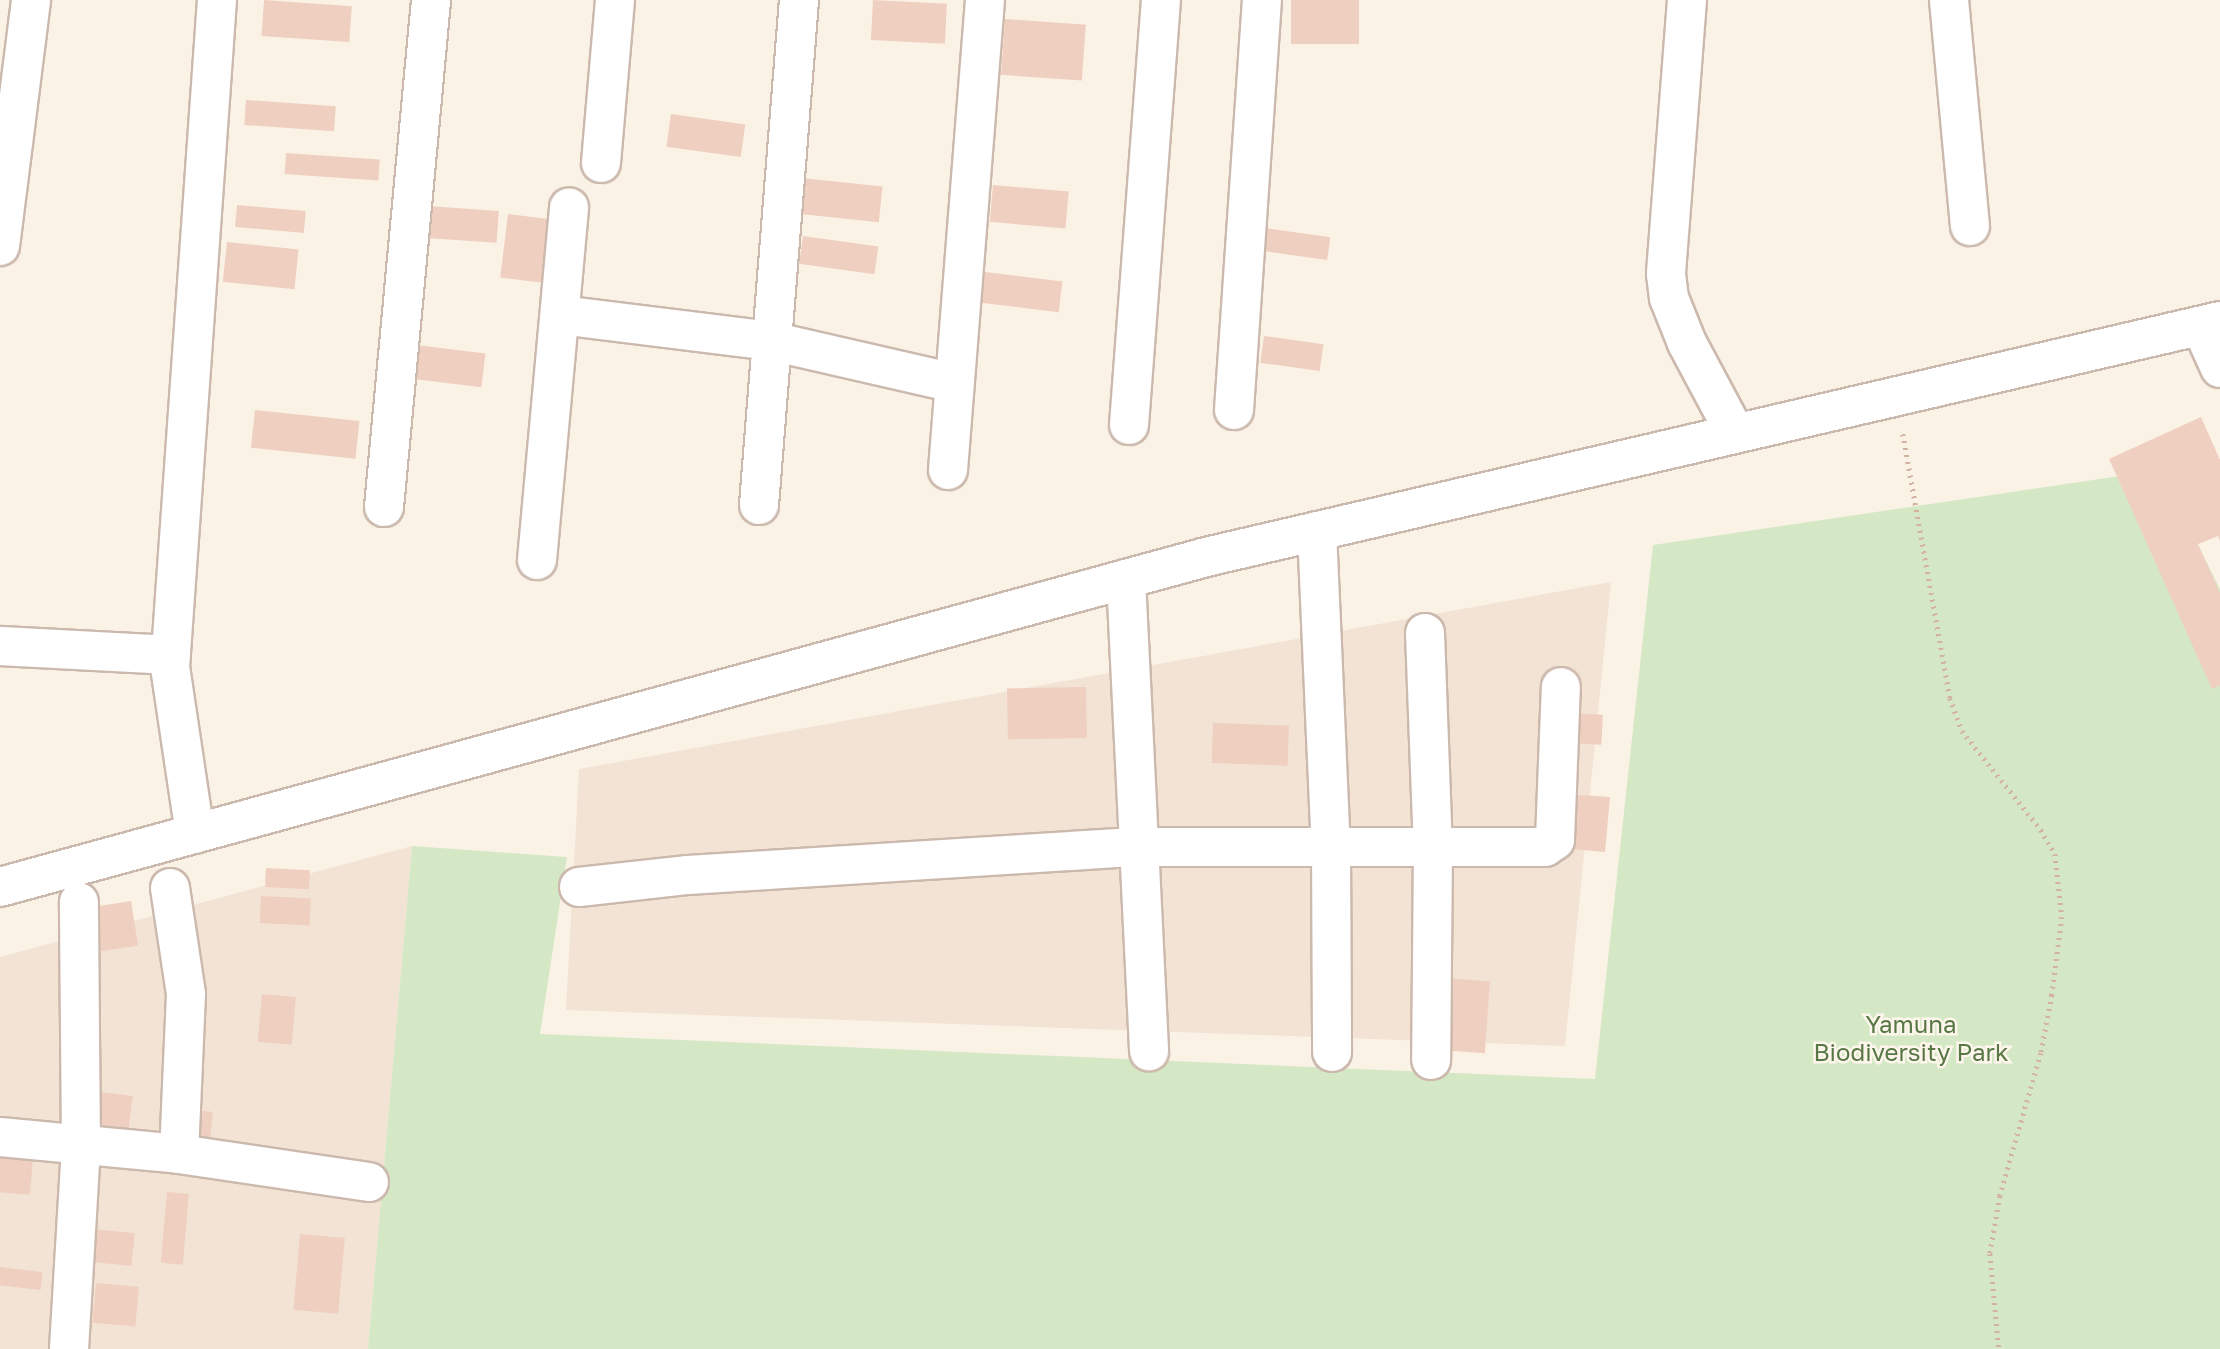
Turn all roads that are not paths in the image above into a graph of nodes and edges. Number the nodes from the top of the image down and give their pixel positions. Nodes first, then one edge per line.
1 (31, 0) edge
2 (217, 0) edge
3 (432, 0) edge
4 (615, 0) edge
5 (799, 0) edge
6 (985, 0) edge
7 (1161, 0) edge
8 (1262, 0) edge
9 (1687, 0) edge
10 (1949, 0) edge
11 (601, 163) dead end
12 (569, 207) dead end
13 (1970, 226) dead end
14 (0, 246) edge
15 (559, 315) junction
16 (2211, 323) edge
17 (771, 341) junction
18 (2220, 368) edge
19 (954, 383) junction
20 (1234, 411) dead end
21 (1129, 425) dead end
22 (1735, 433) junction
23 (948, 470) dead end
24 (759, 505) dead end
25 (384, 507) dead end
26 (1317, 531) junction
27 (537, 560) dead end
28 (1126, 579) junction
29 (1425, 633) dead end
30 (0, 646) edge
31 (171, 671) junction
32 (1561, 687) dead end
33 (195, 834) junction
34 (1139, 846) junction
35 (1332, 847) junction
36 (1433, 847) junction
37 (0, 887) edge
38 (579, 887) dead end
39 (170, 888) dead end
40 (79, 902) dead end
41 (1149, 1051) dead end
42 (1332, 1052) dead end
43 (1431, 1060) dead end
44 (0, 1137) edge
45 (81, 1145) junction
46 (179, 1154) junction
47 (369, 1182) dead end
48 (69, 1349) edge

1 - 14 street
2 - 31 street
3 - 25 street
4 - 11 street
5 - 17 street
6 - 19 street
7 - 21 street
8 - 20 street
9 - 22 street
10 - 13 street
12 - 15 street
15 - 17 street
15 - 27 street
16 - 18 street
16 - 22 street
17 - 19 street
17 - 24 street
19 - 23 street
22 - 26 street
26 - 28 street
26 - 35 street
28 - 33 street
28 - 34 street
29 - 36 street
30 - 31 street
31 - 33 street
32 - 36 street
33 - 37 street
34 - 35 street
34 - 38 street
34 - 41 street
35 - 36 street
35 - 42 street
36 - 43 street
39 - 46 street
40 - 45 street
44 - 45 street
45 - 46 street
45 - 48 street
46 - 47 street

